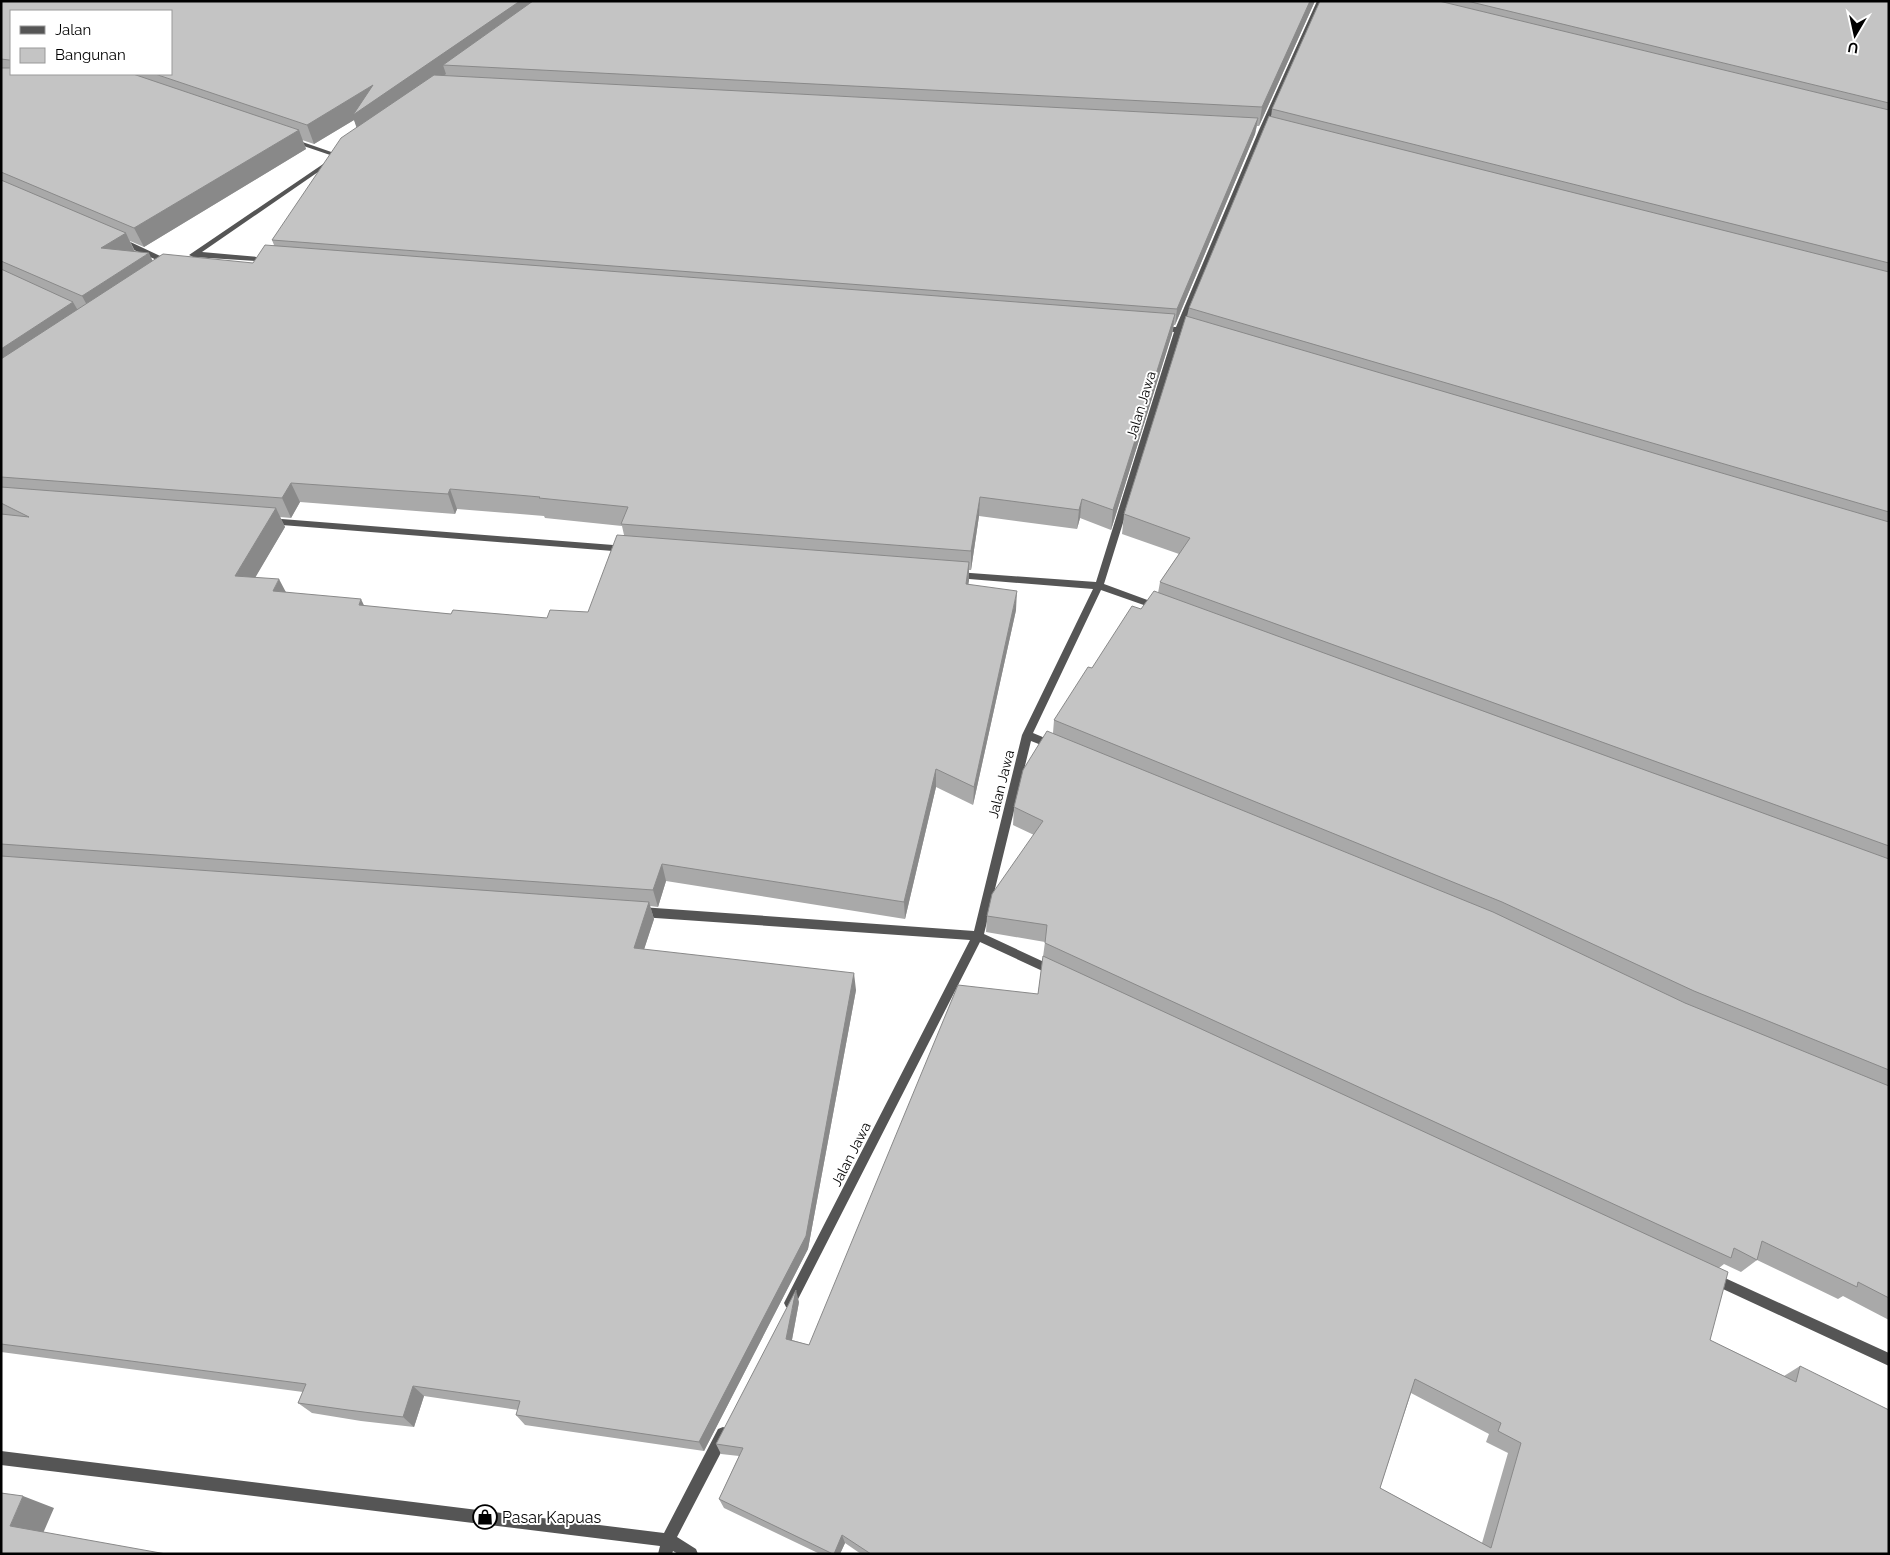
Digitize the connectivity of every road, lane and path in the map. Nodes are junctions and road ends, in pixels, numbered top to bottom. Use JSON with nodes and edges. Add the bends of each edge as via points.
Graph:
{"nodes":[{"id":1,"x":1320,"y":1,"type":"edge"},
{"id":2,"x":281,"y":136,"type":"edge"},
{"id":3,"x":345,"y":151,"type":"edge"},
{"id":4,"x":338,"y":156,"type":"junction"},
{"id":5,"x":115,"y":239,"type":"edge"},
{"id":6,"x":282,"y":261,"type":"edge"},
{"id":7,"x":169,"y":271,"type":"edge"},
{"id":8,"x":1149,"y":328,"type":"edge"},
{"id":9,"x":1179,"y":330,"type":"junction"},
{"id":10,"x":1198,"y":336,"type":"edge"},
{"id":11,"x":258,"y":520,"type":"edge"},
{"id":12,"x":634,"y":550,"type":"edge"},
{"id":13,"x":951,"y":574,"type":"edge"},
{"id":14,"x":1099,"y":586,"type":"junction"},
{"id":15,"x":1164,"y":610,"type":"edge"},
{"id":16,"x":1027,"y":735,"type":"junction"},
{"id":17,"x":1064,"y":750,"type":"edge"},
{"id":18,"x":629,"y":911,"type":"edge"},
{"id":19,"x":978,"y":936,"type":"junction"},
{"id":20,"x":1068,"y":978,"type":"edge"},
{"id":21,"x":1699,"y":1272,"type":"edge"},
{"id":22,"x":787,"y":1309,"type":"edge"},
{"id":23,"x":1889,"y":1360,"type":"edge"},
{"id":24,"x":728,"y":1425,"type":"edge"},
{"id":25,"x":1,"y":1458,"type":"edge"},
{"id":26,"x":666,"y":1547,"type":"edge"},
{"id":27,"x":692,"y":1554,"type":"edge"}],
"edges":[{"from":1,"to":9,"type":"street","name":"Jalan Jawa"},
{"from":2,"to":4,"type":"street"},
{"from":3,"to":4,"type":"street"},
{"from":4,"to":6,"type":"street","via":[[192,256]]},
{"from":5,"to":7,"type":"street","via":[[177,266]]},
{"from":8,"to":9,"type":"street"},
{"from":9,"to":10,"type":"street"},
{"from":9,"to":14,"type":"street","name":"Jalan Jawa"},
{"from":11,"to":12,"type":"street"},
{"from":13,"to":14,"type":"street"},
{"from":14,"to":15,"type":"street"},
{"from":14,"to":16,"type":"street","name":"Jalan Jawa"},
{"from":16,"to":17,"type":"street"},
{"from":16,"to":19,"type":"street","name":"Jalan Jawa"},
{"from":18,"to":19,"type":"street"},
{"from":19,"to":20,"type":"street"},
{"from":19,"to":22,"type":"street","name":"Jalan Jawa"},
{"from":21,"to":23,"type":"street"},
{"from":24,"to":26,"type":"street"},
{"from":25,"to":26,"type":"street"},
{"from":26,"to":27,"type":"street"}]}
